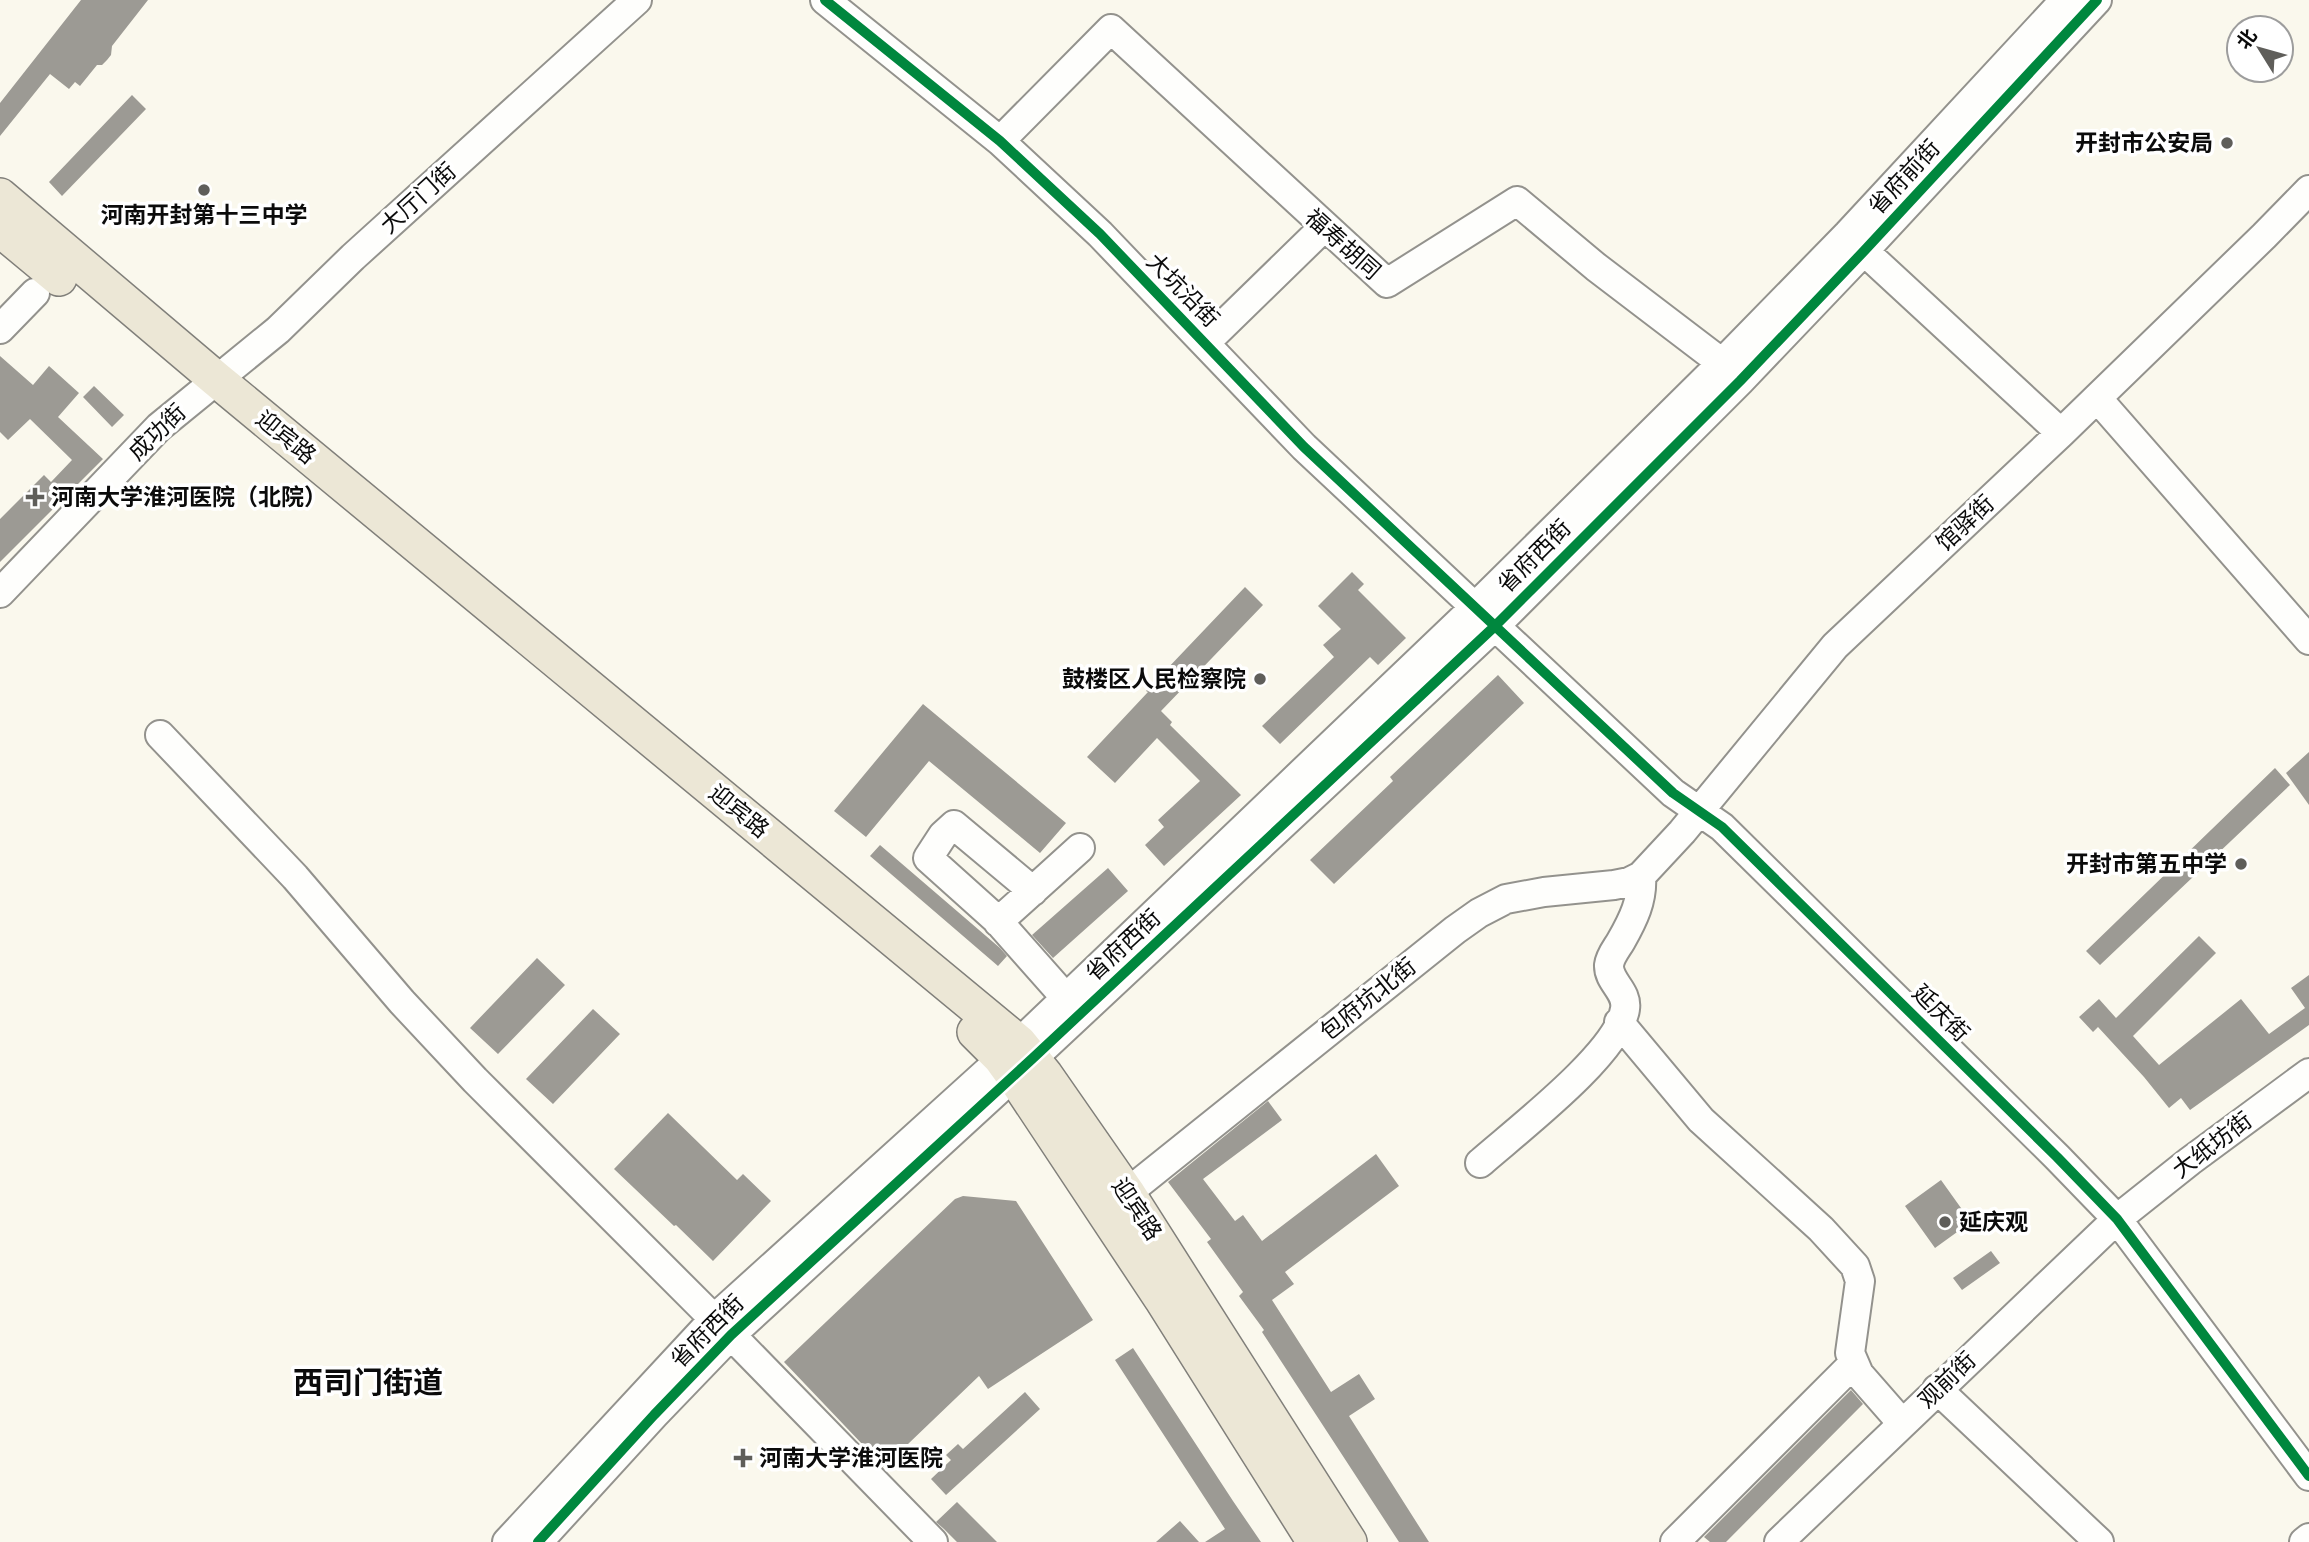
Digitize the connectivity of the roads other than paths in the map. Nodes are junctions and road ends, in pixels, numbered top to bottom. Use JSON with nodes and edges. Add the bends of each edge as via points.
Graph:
{"nodes":[{"id":1,"x":637,"y":0,"type":"edge"},
{"id":2,"x":825,"y":0,"type":"edge"},
{"id":3,"x":2064,"y":0,"type":"edge"},
{"id":4,"x":2097,"y":0,"type":"edge"},
{"id":5,"x":1000,"y":141,"type":"junction"},
{"id":6,"x":2309,"y":190,"type":"edge"},
{"id":7,"x":0,"y":196,"type":"edge"},
{"id":8,"x":1324,"y":227,"type":"junction"},
{"id":9,"x":0,"y":229,"type":"edge"},
{"id":10,"x":1864,"y":251,"type":"junction"},
{"id":11,"x":35,"y":293,"type":"dead end"},
{"id":12,"x":0,"y":329,"type":"edge"},
{"id":13,"x":1205,"y":343,"type":"junction"},
{"id":14,"x":1731,"y":372,"type":"junction"},
{"id":15,"x":207,"y":387,"type":"junction"},
{"id":16,"x":2097,"y":398,"type":"junction"},
{"id":17,"x":2060,"y":433,"type":"junction"},
{"id":18,"x":0,"y":593,"type":"edge"},
{"id":19,"x":1484,"y":617,"type":"junction"},
{"id":20,"x":2309,"y":640,"type":"edge"},
{"id":21,"x":160,"y":734,"type":"dead end"},
{"id":22,"x":1700,"y":811,"type":"junction"},
{"id":23,"x":1080,"y":848,"type":"dead end"},
{"id":24,"x":1641,"y":876,"type":"junction"},
{"id":25,"x":1032,"y":891,"type":"junction"},
{"id":26,"x":998,"y":922,"type":"junction"},
{"id":27,"x":1065,"y":997,"type":"junction"},
{"id":28,"x":1619,"y":1022,"type":"junction"},
{"id":29,"x":1017,"y":1059,"type":"junction"},
{"id":30,"x":2309,"y":1073,"type":"edge"},
{"id":31,"x":1480,"y":1163,"type":"dead end"},
{"id":32,"x":1127,"y":1192,"type":"junction"},
{"id":33,"x":2117,"y":1219,"type":"junction"},
{"id":34,"x":722,"y":1327,"type":"junction"},
{"id":35,"x":1854,"y":1363,"type":"junction"},
{"id":36,"x":1937,"y":1389,"type":"junction"},
{"id":37,"x":1901,"y":1423,"type":"junction"},
{"id":38,"x":2309,"y":1476,"type":"edge"},
{"id":39,"x":2309,"y":1538,"type":"edge"},
{"id":40,"x":1685,"y":1539,"type":"edge"},
{"id":41,"x":507,"y":1542,"type":"edge"},
{"id":42,"x":538,"y":1542,"type":"edge"},
{"id":43,"x":933,"y":1542,"type":"edge"},
{"id":44,"x":1315,"y":1542,"type":"edge"},
{"id":45,"x":1349,"y":1542,"type":"edge"},
{"id":46,"x":1779,"y":1542,"type":"edge"},
{"id":47,"x":2099,"y":1542,"type":"edge"},
{"id":48,"x":2304,"y":1542,"type":"edge"}],
"edges":[{"from":1,"to":15,"type":"street","name":"大厅门街","via":[[278,330]]},
{"from":2,"to":5,"type":"street","name":"大坑沿街"},
{"from":3,"to":14,"type":"street","name":"省府前街","via":[[1848,234]]},
{"from":4,"to":10,"type":"street","name":"省府前街"},
{"from":5,"to":8,"type":"street","name":"福寿胡同","via":[[1111,29]]},
{"from":5,"to":13,"type":"street","name":"大坑沿街","via":[[1100,234]]},
{"from":6,"to":16,"type":"street","name":"馆驿街"},
{"from":7,"to":15,"type":"main road","name":"迎宾路"},
{"from":8,"to":13,"type":"street"},
{"from":8,"to":14,"type":"street","name":"福寿胡同","via":[[1387,283],[1517,201]]},
{"from":9,"to":15,"type":"main road","name":"迎宾路"},
{"from":10,"to":14,"type":"street","name":"省府前街"},
{"from":10,"to":17,"type":"street"},
{"from":11,"to":12,"type":"street"},
{"from":13,"to":19,"type":"street","name":"大坑沿街","via":[[1304,447]]},
{"from":14,"to":19,"type":"street","name":"省府西街"},
{"from":15,"to":18,"type":"street","name":"成功街","via":[[159,427]]},
{"from":15,"to":29,"type":"main road","name":"迎宾路"},
{"from":16,"to":17,"type":"street","name":"馆驿街"},
{"from":16,"to":20,"type":"street"},
{"from":17,"to":22,"type":"street","name":"馆驿街","via":[[1835,646]]},
{"from":19,"to":22,"type":"street","name":"延庆街","via":[[1673,793]]},
{"from":19,"to":27,"type":"street","name":"省府西街"},
{"from":19,"to":29,"type":"street","name":"省府西街"},
{"from":21,"to":34,"type":"street","via":[[295,877],[475,1080]]},
{"from":22,"to":24,"type":"street","name":"馆驿街"},
{"from":22,"to":33,"type":"street","name":"延庆街","via":[[1722,827]]},
{"from":23,"to":25,"type":"street"},
{"from":24,"to":28,"type":"street","via":[[1636,913],[1609,965],[1625,997]]},
{"from":24,"to":32,"type":"street","name":"包府坑北街","via":[[1614,885],[1506,899],[1479,913]]},
{"from":25,"to":26,"type":"street"},
{"from":25,"to":26,"type":"street","via":[[954,825],[943,835],[928,858]]},
{"from":26,"to":27,"type":"street"},
{"from":27,"to":29,"type":"street","name":"省府西街"},
{"from":28,"to":31,"type":"street","via":[[1595,1062]]},
{"from":28,"to":35,"type":"street","via":[[1701,1120],[1855,1266],[1860,1281],[1850,1353]]},
{"from":29,"to":32,"type":"main road","name":"迎宾路"},
{"from":29,"to":34,"type":"street","name":"省府西街"},
{"from":29,"to":44,"type":"main road","name":"迎宾路"},
{"from":30,"to":33,"type":"street","name":"大纸坊街"},
{"from":32,"to":45,"type":"main road","name":"迎宾路"},
{"from":33,"to":36,"type":"street","name":"观前街"},
{"from":33,"to":38,"type":"street","name":"延庆街"},
{"from":34,"to":41,"type":"street","name":"省府西街"},
{"from":34,"to":42,"type":"street","name":"省府西街","via":[[654,1415]]},
{"from":34,"to":43,"type":"street"},
{"from":35,"to":37,"type":"street"},
{"from":35,"to":40,"type":"street"},
{"from":36,"to":37,"type":"street","name":"观前街"},
{"from":36,"to":47,"type":"street"},
{"from":37,"to":46,"type":"street","name":"观前街"},
{"from":39,"to":48,"type":"street"}]}
